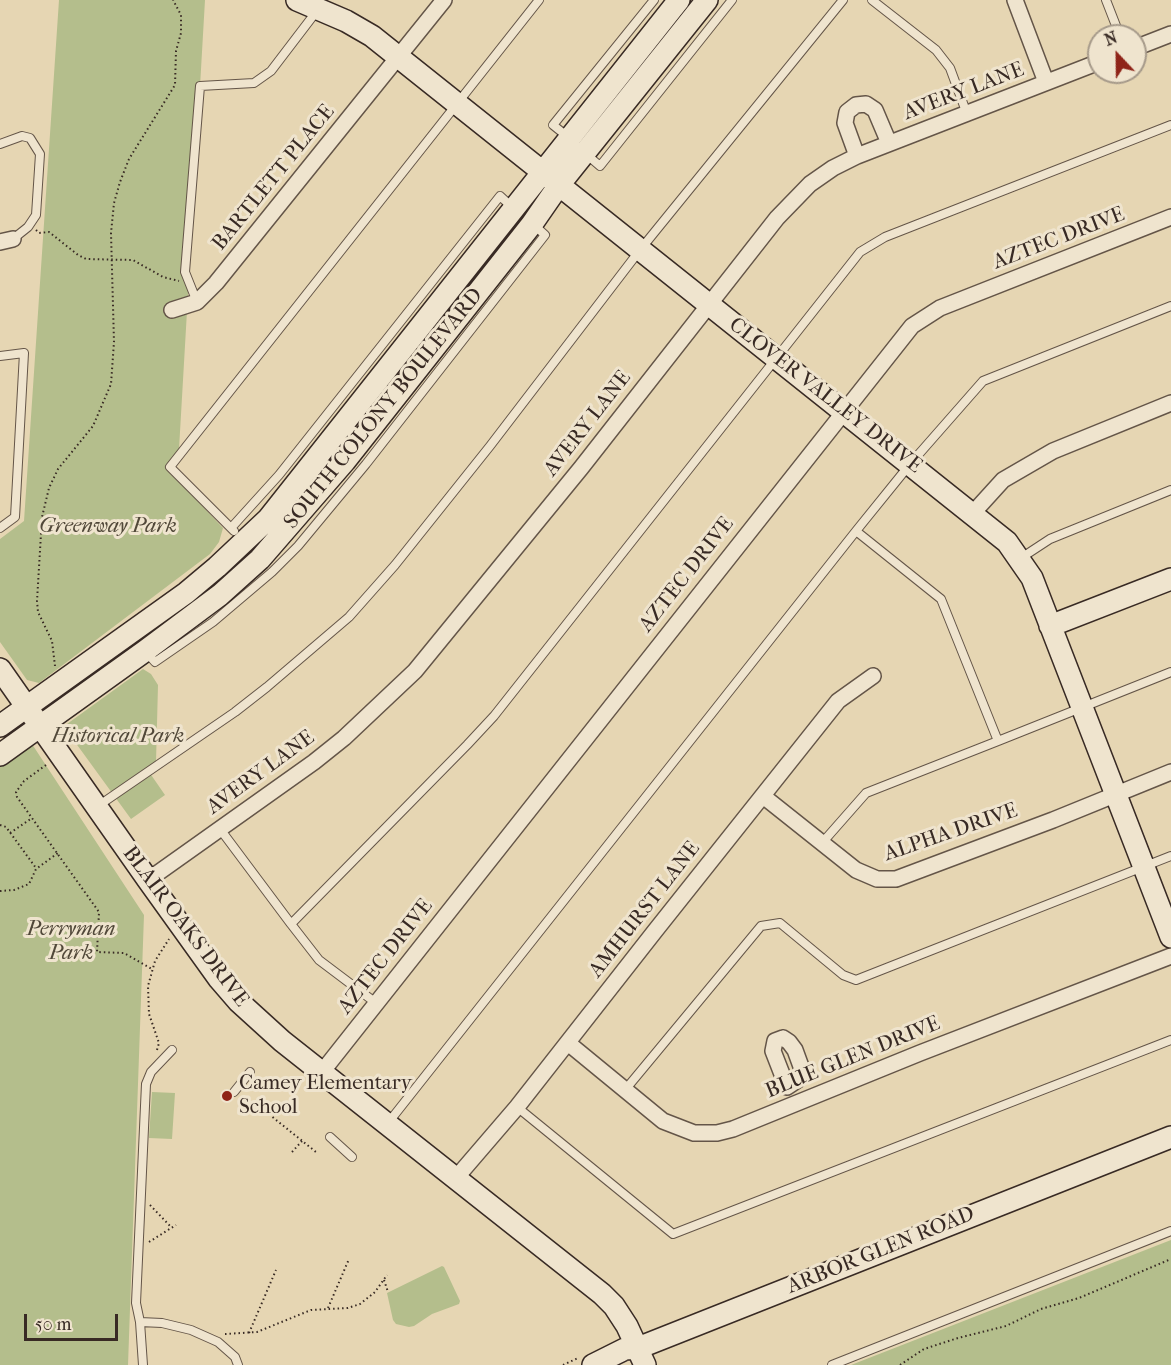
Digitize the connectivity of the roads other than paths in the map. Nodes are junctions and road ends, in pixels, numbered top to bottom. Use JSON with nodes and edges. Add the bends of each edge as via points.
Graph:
{"nodes":[{"id":1,"x":297,"y":0,"type":"edge"},
{"id":2,"x":444,"y":0,"type":"edge"},
{"id":3,"x":539,"y":0,"type":"edge"},
{"id":4,"x":654,"y":0,"type":"edge"},
{"id":5,"x":679,"y":0,"type":"edge"},
{"id":6,"x":707,"y":0,"type":"edge"},
{"id":7,"x":732,"y":0,"type":"edge"},
{"id":8,"x":843,"y":0,"type":"edge"},
{"id":9,"x":872,"y":0,"type":"edge"},
{"id":10,"x":1016,"y":0,"type":"edge"},
{"id":11,"x":1106,"y":0,"type":"edge"},
{"id":12,"x":319,"y":8,"type":"junction"},
{"id":13,"x":1115,"y":24,"type":"edge"},
{"id":14,"x":1171,"y":34,"type":"edge"},
{"id":15,"x":1147,"y":43,"type":"edge"},
{"id":16,"x":398,"y":57,"type":"junction"},
{"id":17,"x":1087,"y":67,"type":"edge"},
{"id":18,"x":1046,"y":82,"type":"junction"},
{"id":19,"x":456,"y":103,"type":"junction"},
{"id":20,"x":967,"y":114,"type":"junction"},
{"id":21,"x":1171,"y":125,"type":"edge"},
{"id":22,"x":569,"y":138,"type":"junction"},
{"id":23,"x":889,"y":143,"type":"junction"},
{"id":24,"x":0,"y":144,"type":"edge"},
{"id":25,"x":585,"y":153,"type":"junction"},
{"id":26,"x":857,"y":156,"type":"junction"},
{"id":27,"x":542,"y":171,"type":"junction"},
{"id":28,"x":559,"y":185,"type":"junction"},
{"id":29,"x":1171,"y":217,"type":"edge"},
{"id":30,"x":7,"y":241,"type":"edge"},
{"id":31,"x":640,"y":250,"type":"junction"},
{"id":32,"x":197,"y":302,"type":"junction"},
{"id":33,"x":709,"y":306,"type":"junction"},
{"id":34,"x":1171,"y":306,"type":"edge"},
{"id":35,"x":172,"y":310,"type":"dead end"},
{"id":36,"x":0,"y":356,"type":"edge"},
{"id":37,"x":775,"y":358,"type":"junction"},
{"id":38,"x":1171,"y":403,"type":"edge"},
{"id":39,"x":844,"y":411,"type":"junction"},
{"id":40,"x":911,"y":463,"type":"junction"},
{"id":41,"x":1171,"y":490,"type":"edge"},
{"id":42,"x":973,"y":513,"type":"junction"},
{"id":43,"x":0,"y":528,"type":"edge"},
{"id":44,"x":856,"y":531,"type":"junction"},
{"id":45,"x":238,"y":535,"type":"junction"},
{"id":46,"x":1020,"y":558,"type":"junction"},
{"id":47,"x":266,"y":565,"type":"junction"},
{"id":48,"x":1171,"y":579,"type":"edge"},
{"id":49,"x":1050,"y":626,"type":"junction"},
{"id":50,"x":0,"y":669,"type":"edge"},
{"id":51,"x":1171,"y":672,"type":"edge"},
{"id":52,"x":873,"y":676,"type":"dead end"},
{"id":53,"x":1082,"y":707,"type":"junction"},
{"id":54,"x":26,"y":708,"type":"junction"},
{"id":55,"x":0,"y":726,"type":"edge"},
{"id":56,"x":39,"y":727,"type":"junction"},
{"id":57,"x":998,"y":741,"type":"junction"},
{"id":58,"x":0,"y":755,"type":"edge"},
{"id":59,"x":1171,"y":772,"type":"edge"},
{"id":60,"x":1116,"y":794,"type":"junction"},
{"id":61,"x":763,"y":796,"type":"junction"},
{"id":62,"x":96,"y":807,"type":"junction"},
{"id":63,"x":220,"y":829,"type":"junction"},
{"id":64,"x":822,"y":843,"type":"junction"},
{"id":65,"x":1171,"y":856,"type":"edge"},
{"id":66,"x":1144,"y":867,"type":"junction"},
{"id":67,"x":148,"y":880,"type":"junction"},
{"id":68,"x":291,"y":924,"type":"junction"},
{"id":69,"x":1171,"y":937,"type":"edge"},
{"id":70,"x":1171,"y":956,"type":"edge"},
{"id":71,"x":376,"y":1003,"type":"junction"},
{"id":72,"x":1171,"y":1040,"type":"edge"},
{"id":73,"x":568,"y":1043,"type":"junction"},
{"id":74,"x":172,"y":1050,"type":"dead end"},
{"id":75,"x":250,"y":1072,"type":"dead end"},
{"id":76,"x":322,"y":1072,"type":"junction"},
{"id":77,"x":787,"y":1087,"type":"dead end"},
{"id":78,"x":625,"y":1090,"type":"junction"},
{"id":79,"x":234,"y":1092,"type":"dead end"},
{"id":80,"x":794,"y":1104,"type":"junction"},
{"id":81,"x":517,"y":1107,"type":"junction"},
{"id":82,"x":387,"y":1124,"type":"junction"},
{"id":83,"x":330,"y":1137,"type":"dead end"},
{"id":84,"x":1171,"y":1137,"type":"edge"},
{"id":85,"x":352,"y":1157,"type":"dead end"},
{"id":86,"x":456,"y":1178,"type":"junction"},
{"id":87,"x":1171,"y":1231,"type":"edge"},
{"id":88,"x":140,"y":1322,"type":"junction"},
{"id":89,"x":641,"y":1356,"type":"edge"},
{"id":90,"x":143,"y":1365,"type":"edge"},
{"id":91,"x":238,"y":1365,"type":"edge"},
{"id":92,"x":592,"y":1365,"type":"edge"},
{"id":93,"x":832,"y":1365,"type":"edge"}],
"edges":[{"from":1,"to":12,"type":"street","name":"CLOVER VALLEY DRIVE"},
{"from":2,"to":16,"type":"street","name":"BARTLETT PLACE"},
{"from":3,"to":19,"type":"lane"},
{"from":4,"to":22,"type":"lane","via":[[553,125]]},
{"from":5,"to":22,"type":"street","name":"SOUTH COLONY BOULEVARD"},
{"from":6,"to":25,"type":"street","name":"SOUTH COLONY BOULEVARD"},
{"from":7,"to":25,"type":"lane","via":[[600,166]]},
{"from":8,"to":31,"type":"lane"},
{"from":9,"to":20,"type":"lane","via":[[936,50],[950,69]]},
{"from":10,"to":18,"type":"street"},
{"from":11,"to":13,"type":"lane"},
{"from":12,"to":16,"type":"street","name":"CLOVER VALLEY DRIVE","via":[[372,36]]},
{"from":12,"to":32,"type":"lane","via":[[271,71],[254,83],[200,86],[185,272]]},
{"from":14,"to":15,"type":"street"},
{"from":16,"to":19,"type":"street","name":"CLOVER VALLEY DRIVE"},
{"from":16,"to":32,"type":"street","name":"BARTLETT PLACE"},
{"from":17,"to":18,"type":"street","name":"AVERY LANE"},
{"from":18,"to":20,"type":"street","name":"AVERY LANE"},
{"from":19,"to":27,"type":"street","name":"CLOVER VALLEY DRIVE"},
{"from":19,"to":45,"type":"lane","via":[[170,467]]},
{"from":20,"to":23,"type":"street","name":"AVERY LANE"},
{"from":21,"to":37,"type":"lane","via":[[873,244],[860,252]]},
{"from":22,"to":27,"type":"street","name":"SOUTH COLONY BOULEVARD"},
{"from":23,"to":26,"type":"street","name":"AVERY LANE"},
{"from":23,"to":26,"type":"street","via":[[875,110],[867,104],[856,105],[847,112],[845,123]]},
{"from":24,"to":30,"type":"lane","via":[[22,136],[30,138],[40,154],[36,215]]},
{"from":25,"to":28,"type":"street","name":"SOUTH COLONY BOULEVARD"},
{"from":26,"to":33,"type":"street","name":"AVERY LANE","via":[[833,168],[792,201]]},
{"from":27,"to":28,"type":"street","name":"CLOVER VALLEY DRIVE"},
{"from":27,"to":45,"type":"street","name":"SOUTH COLONY BOULEVARD","via":[[268,519]]},
{"from":28,"to":31,"type":"street","name":"CLOVER VALLEY DRIVE"},
{"from":28,"to":47,"type":"street","name":"SOUTH COLONY BOULEVARD"},
{"from":29,"to":39,"type":"street","name":"AZTEC DRIVE","via":[[957,300],[923,318],[898,342]]},
{"from":31,"to":33,"type":"street","name":"CLOVER VALLEY DRIVE"},
{"from":31,"to":62,"type":"lane","via":[[490,446],[349,617],[243,706]]},
{"from":32,"to":35,"type":"street","name":"BARTLETT PLACE"},
{"from":33,"to":37,"type":"street","name":"CLOVER VALLEY DRIVE"},
{"from":33,"to":63,"type":"street","name":"AVERY LANE","via":[[415,671],[344,738]]},
{"from":34,"to":40,"type":"lane","via":[[983,381]]},
{"from":36,"to":43,"type":"lane","via":[[24,353],[15,517]]},
{"from":37,"to":39,"type":"street","name":"CLOVER VALLEY DRIVE"},
{"from":37,"to":68,"type":"lane","via":[[494,716]]},
{"from":38,"to":42,"type":"street","via":[[1053,451],[1004,480]]},
{"from":39,"to":40,"type":"street","name":"CLOVER VALLEY DRIVE"},
{"from":39,"to":71,"type":"street","name":"AZTEC DRIVE"},
{"from":40,"to":42,"type":"street","name":"CLOVER VALLEY DRIVE"},
{"from":40,"to":44,"type":"lane"},
{"from":41,"to":46,"type":"lane","via":[[1050,539]]},
{"from":42,"to":46,"type":"street","name":"CLOVER VALLEY DRIVE","via":[[1008,542]]},
{"from":44,"to":57,"type":"lane","via":[[941,599]]},
{"from":44,"to":82,"type":"lane"},
{"from":45,"to":47,"type":"lane"},
{"from":45,"to":54,"type":"street","name":"SOUTH COLONY BOULEVARD","via":[[186,593]]},
{"from":46,"to":49,"type":"street","name":"CLOVER VALLEY DRIVE"},
{"from":47,"to":56,"type":"street","name":"SOUTH COLONY BOULEVARD"},
{"from":48,"to":49,"type":"street"},
{"from":49,"to":53,"type":"street","name":"CLOVER VALLEY DRIVE"},
{"from":50,"to":54,"type":"street","name":"BLAIR OAKS DRIVE"},
{"from":51,"to":53,"type":"lane"},
{"from":52,"to":61,"type":"street","name":"AMHURST LANE","via":[[838,702]]},
{"from":53,"to":57,"type":"lane"},
{"from":53,"to":60,"type":"street","name":"CLOVER VALLEY DRIVE"},
{"from":54,"to":55,"type":"street","name":"SOUTH COLONY BOULEVARD"},
{"from":54,"to":56,"type":"street","name":"BLAIR OAKS DRIVE"},
{"from":56,"to":58,"type":"street","name":"SOUTH COLONY BOULEVARD"},
{"from":56,"to":62,"type":"street","name":"BLAIR OAKS DRIVE"},
{"from":57,"to":64,"type":"lane","via":[[866,793]]},
{"from":59,"to":60,"type":"street","name":"ALPHA DRIVE"},
{"from":60,"to":64,"type":"street","name":"ALPHA DRIVE","via":[[896,879],[866,875]]},
{"from":60,"to":66,"type":"street","name":"CLOVER VALLEY DRIVE"},
{"from":61,"to":64,"type":"street","name":"ALPHA DRIVE"},
{"from":61,"to":73,"type":"street","name":"AMHURST LANE"},
{"from":62,"to":67,"type":"street","name":"BLAIR OAKS DRIVE"},
{"from":63,"to":67,"type":"street","name":"AVERY LANE"},
{"from":63,"to":68,"type":"lane"},
{"from":65,"to":66,"type":"lane"},
{"from":66,"to":69,"type":"street","name":"CLOVER VALLEY DRIVE"},
{"from":66,"to":78,"type":"lane","via":[[856,980],[843,975],[780,923],[761,926]]},
{"from":67,"to":76,"type":"street","name":"BLAIR OAKS DRIVE","via":[[238,1001]]},
{"from":68,"to":71,"type":"lane","via":[[319,960]]},
{"from":70,"to":80,"type":"street","name":"BLUE GLEN DRIVE"},
{"from":71,"to":76,"type":"street","name":"AZTEC DRIVE"},
{"from":72,"to":81,"type":"lane","via":[[673,1234]]},
{"from":73,"to":78,"type":"street","name":"BLUE GLEN DRIVE"},
{"from":73,"to":81,"type":"street","name":"AMHURST LANE"},
{"from":74,"to":88,"type":"lane","via":[[151,1072],[146,1084],[136,1303]]},
{"from":75,"to":79,"type":"lane"},
{"from":76,"to":82,"type":"street","name":"BLAIR OAKS DRIVE"},
{"from":77,"to":80,"type":"street"},
{"from":78,"to":80,"type":"street","name":"BLUE GLEN DRIVE","via":[[663,1121],[694,1133],[733,1129]]},
{"from":81,"to":86,"type":"street","name":"AMHURST LANE"},
{"from":82,"to":86,"type":"street","name":"BLAIR OAKS DRIVE"},
{"from":83,"to":85,"type":"lane"},
{"from":84,"to":89,"type":"street","name":"ARBOR GLEN ROAD"},
{"from":86,"to":89,"type":"street","name":"BLAIR OAKS DRIVE","via":[[602,1294],[621,1317]]},
{"from":87,"to":93,"type":"lane"},
{"from":88,"to":90,"type":"lane"},
{"from":88,"to":91,"type":"lane","via":[[191,1330],[218,1342]]},
{"from":89,"to":92,"type":"street","name":"ARBOR GLEN ROAD","via":[[625,1349]]}]}
